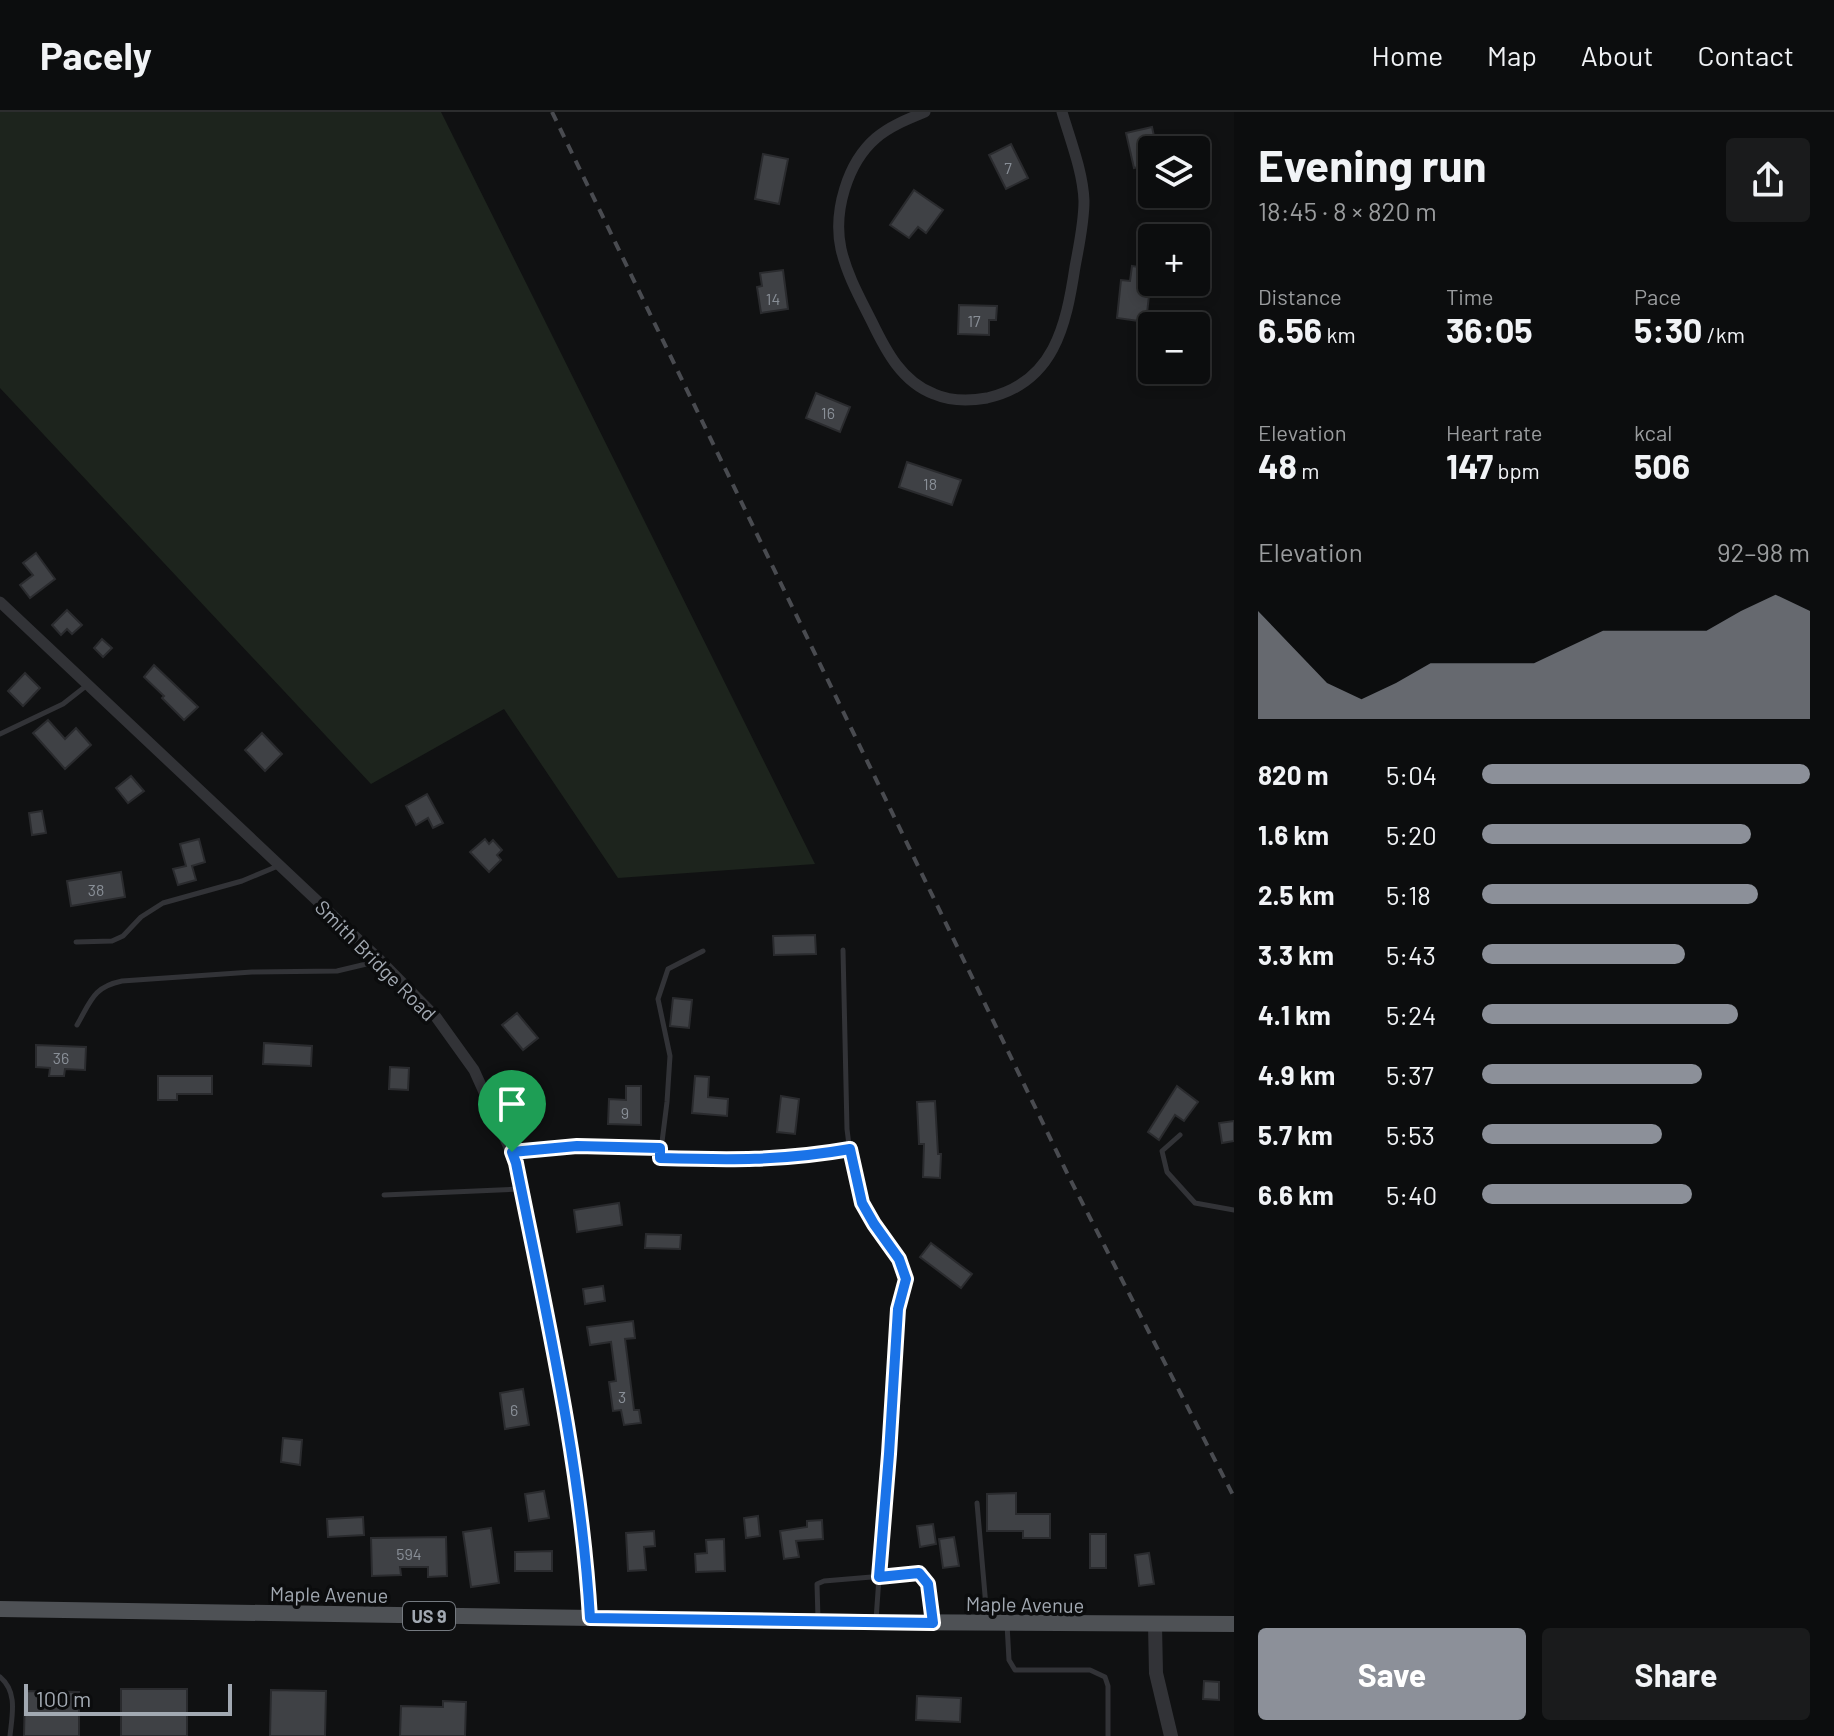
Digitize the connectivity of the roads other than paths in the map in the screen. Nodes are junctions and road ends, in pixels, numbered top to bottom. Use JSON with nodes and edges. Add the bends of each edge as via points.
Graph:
{"nodes":[{"id":1,"x":925,"y":112,"type":"edge"},
{"id":2,"x":1062,"y":112,"type":"edge"},
{"id":3,"x":0,"y":602,"type":"edge"},
{"id":4,"x":87,"y":685,"type":"junction"},
{"id":5,"x":0,"y":734,"type":"edge"},
{"id":6,"x":279,"y":866,"type":"junction"},
{"id":7,"x":76,"y":942,"type":"dead end"},
{"id":8,"x":843,"y":950,"type":"dead end"},
{"id":9,"x":703,"y":951,"type":"dead end"},
{"id":10,"x":380,"y":960,"type":"junction"},
{"id":11,"x":77,"y":1025,"type":"dead end"},
{"id":12,"x":1180,"y":1135,"type":"dead end"},
{"id":13,"x":660,"y":1148,"type":"junction"},
{"id":14,"x":850,"y":1149,"type":"junction"},
{"id":15,"x":512,"y":1152,"type":"junction"},
{"id":16,"x":521,"y":1189,"type":"junction"},
{"id":17,"x":384,"y":1195,"type":"dead end"},
{"id":18,"x":1234,"y":1210,"type":"edge"},
{"id":19,"x":977,"y":1503,"type":"dead end"},
{"id":20,"x":879,"y":1577,"type":"junction"},
{"id":21,"x":0,"y":1609,"type":"edge"},
{"id":22,"x":590,"y":1618,"type":"junction"},
{"id":23,"x":818,"y":1622,"type":"junction"},
{"id":24,"x":876,"y":1622,"type":"junction"},
{"id":25,"x":933,"y":1623,"type":"junction"},
{"id":26,"x":988,"y":1623,"type":"junction"},
{"id":27,"x":1007,"y":1623,"type":"junction"},
{"id":28,"x":1234,"y":1624,"type":"edge"},
{"id":29,"x":1155,"y":1625,"type":"junction"},
{"id":30,"x":0,"y":1677,"type":"edge"},
{"id":31,"x":10,"y":1736,"type":"edge"},
{"id":32,"x":1108,"y":1736,"type":"edge"},
{"id":33,"x":1171,"y":1736,"type":"edge"}],
"edges":[{"from":1,"to":2,"type":"street","via":[[875,139],[850,173],[842,199],[840,247],[898,368],[932,394],[977,400],[1032,378],[1056,346],[1064,323],[1084,198]]},
{"from":3,"to":4,"type":"street","name":"Smith Bridge Road"},
{"from":4,"to":5,"type":"lane","via":[[63,704]]},
{"from":4,"to":6,"type":"street","name":"Smith Bridge Road"},
{"from":6,"to":7,"type":"lane","via":[[163,903],[112,941]]},
{"from":6,"to":10,"type":"street","name":"Smith Bridge Road"},
{"from":8,"to":14,"type":"lane"},
{"from":9,"to":13,"type":"lane","via":[[668,969],[658,999],[670,1056]]},
{"from":10,"to":11,"type":"lane","via":[[337,971],[122,981],[96,992]]},
{"from":10,"to":15,"type":"street","name":"Smith Bridge Road","via":[[436,1017],[474,1070]]},
{"from":12,"to":18,"type":"lane","via":[[1162,1151],[1167,1172],[1195,1203]]},
{"from":13,"to":14,"type":"lane","via":[[660,1158],[739,1161]]},
{"from":13,"to":15,"type":"lane","via":[[577,1146]]},
{"from":14,"to":20,"type":"lane","via":[[862,1203],[906,1279],[898,1309]]},
{"from":15,"to":16,"type":"street","name":"Smith Bridge Road"},
{"from":16,"to":17,"type":"lane"},
{"from":16,"to":22,"type":"street","name":"Smith Bridge Road","via":[[564,1412]]},
{"from":19,"to":26,"type":"lane"},
{"from":20,"to":23,"type":"lane","via":[[817,1584]]},
{"from":20,"to":24,"type":"lane"},
{"from":20,"to":25,"type":"lane","via":[[919,1573],[928,1584]]},
{"from":21,"to":22,"type":"main road","name":"Maple Avenue","number":"US 9"},
{"from":22,"to":23,"type":"main road","name":"Maple Avenue","number":"US 9"},
{"from":23,"to":24,"type":"main road","name":"Maple Avenue","number":"US 9"},
{"from":24,"to":25,"type":"main road","name":"Maple Avenue","number":"US 9"},
{"from":25,"to":26,"type":"main road","name":"Maple Avenue","number":"US 9"},
{"from":26,"to":27,"type":"main road","name":"Maple Avenue","number":"US 9"},
{"from":27,"to":29,"type":"main road","name":"Maple Avenue","number":"US 9"},
{"from":27,"to":32,"type":"lane","via":[[1009,1660],[1015,1670],[1090,1670],[1105,1677]]},
{"from":28,"to":29,"type":"main road","name":"Maple Avenue","number":"US 9"},
{"from":29,"to":33,"type":"street","via":[[1156,1673]]},
{"from":30,"to":31,"type":"lane","via":[[12,1695]]}]}
